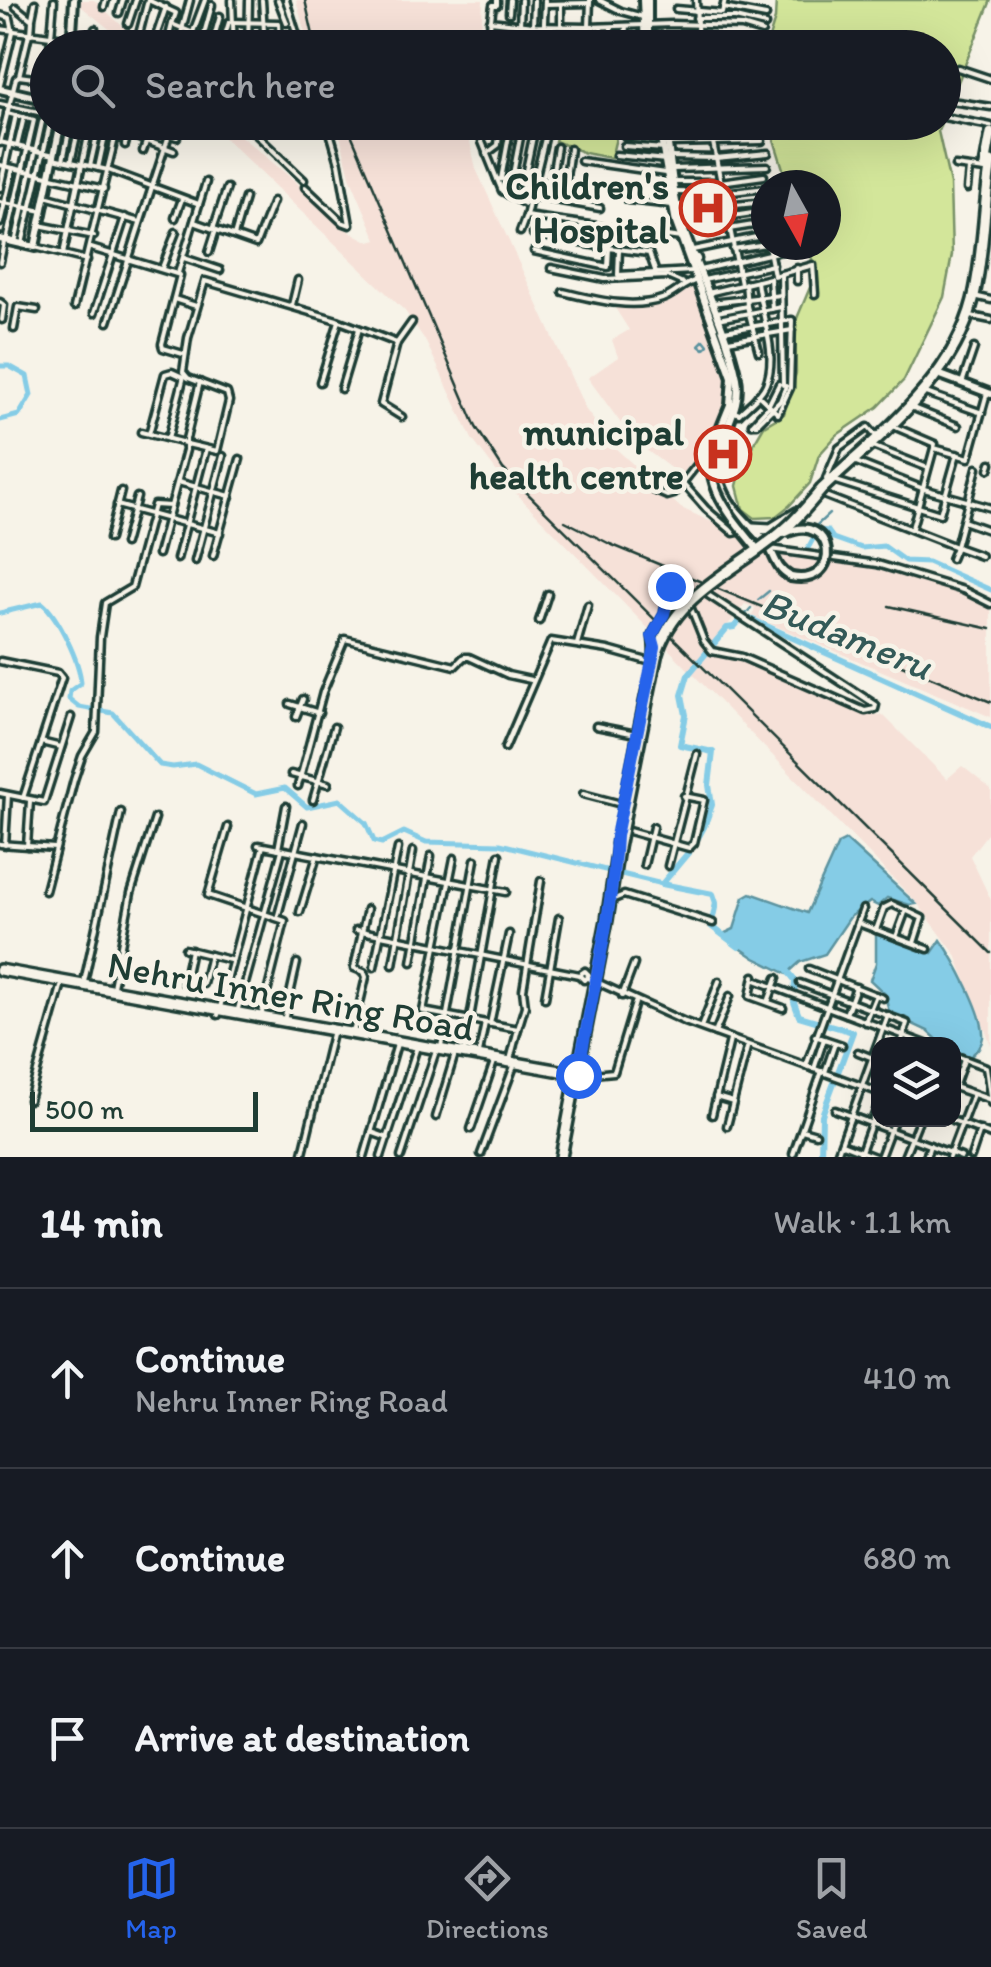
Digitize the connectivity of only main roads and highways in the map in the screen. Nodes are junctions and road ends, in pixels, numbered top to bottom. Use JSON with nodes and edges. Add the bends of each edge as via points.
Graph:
{"nodes":[{"id":1,"x":991,"y":130,"type":"edge"},
{"id":2,"x":989,"y":166,"type":"edge"},
{"id":3,"x":989,"y":191,"type":"edge"},
{"id":4,"x":987,"y":222,"type":"edge"},
{"id":5,"x":938,"y":372,"type":"junction"},
{"id":6,"x":893,"y":423,"type":"junction"},
{"id":7,"x":831,"y":480,"type":"junction"},
{"id":8,"x":788,"y":520,"type":"junction"},
{"id":9,"x":752,"y":528,"type":"road end"},
{"id":10,"x":0,"y":972,"type":"edge"},
{"id":11,"x":218,"y":1012,"type":"junction"},
{"id":12,"x":438,"y":1049,"type":"junction"},
{"id":13,"x":460,"y":1053,"type":"junction"},
{"id":14,"x":512,"y":1063,"type":"junction"},
{"id":15,"x":572,"y":1075,"type":"junction"},
{"id":16,"x":561,"y":1157,"type":"edge"}],
"edges":[{"from":1,"to":2,"type":"main road"},
{"from":2,"to":3,"type":"main road"},
{"from":2,"to":5,"type":"main road","via":[[969,295]]},
{"from":3,"to":4,"type":"main road"},
{"from":4,"to":5,"type":"main road","via":[[968,316]]},
{"from":5,"to":6,"type":"main road"},
{"from":6,"to":7,"type":"main road"},
{"from":6,"to":7,"type":"main road"},
{"from":6,"to":15,"type":"main road","bridge":true,"via":[[763,549],[677,613],[659,646]]},
{"from":7,"to":8,"type":"main road"},
{"from":7,"to":8,"type":"main road","via":[[801,518]]},
{"from":8,"to":9,"type":"main road"},
{"from":10,"to":11,"type":"main road"},
{"from":10,"to":11,"type":"main road","name":"Nehru Inner Ring Road"},
{"from":11,"to":12,"type":"main road","name":"Nehru Inner Ring Road"},
{"from":11,"to":12,"type":"main road"},
{"from":12,"to":13,"type":"main road"},
{"from":13,"to":14,"type":"main road","name":"Nehru Inner Ring Road"},
{"from":13,"to":14,"type":"main road"},
{"from":14,"to":15,"type":"main road"},
{"from":15,"to":16,"type":"main road"}]}
